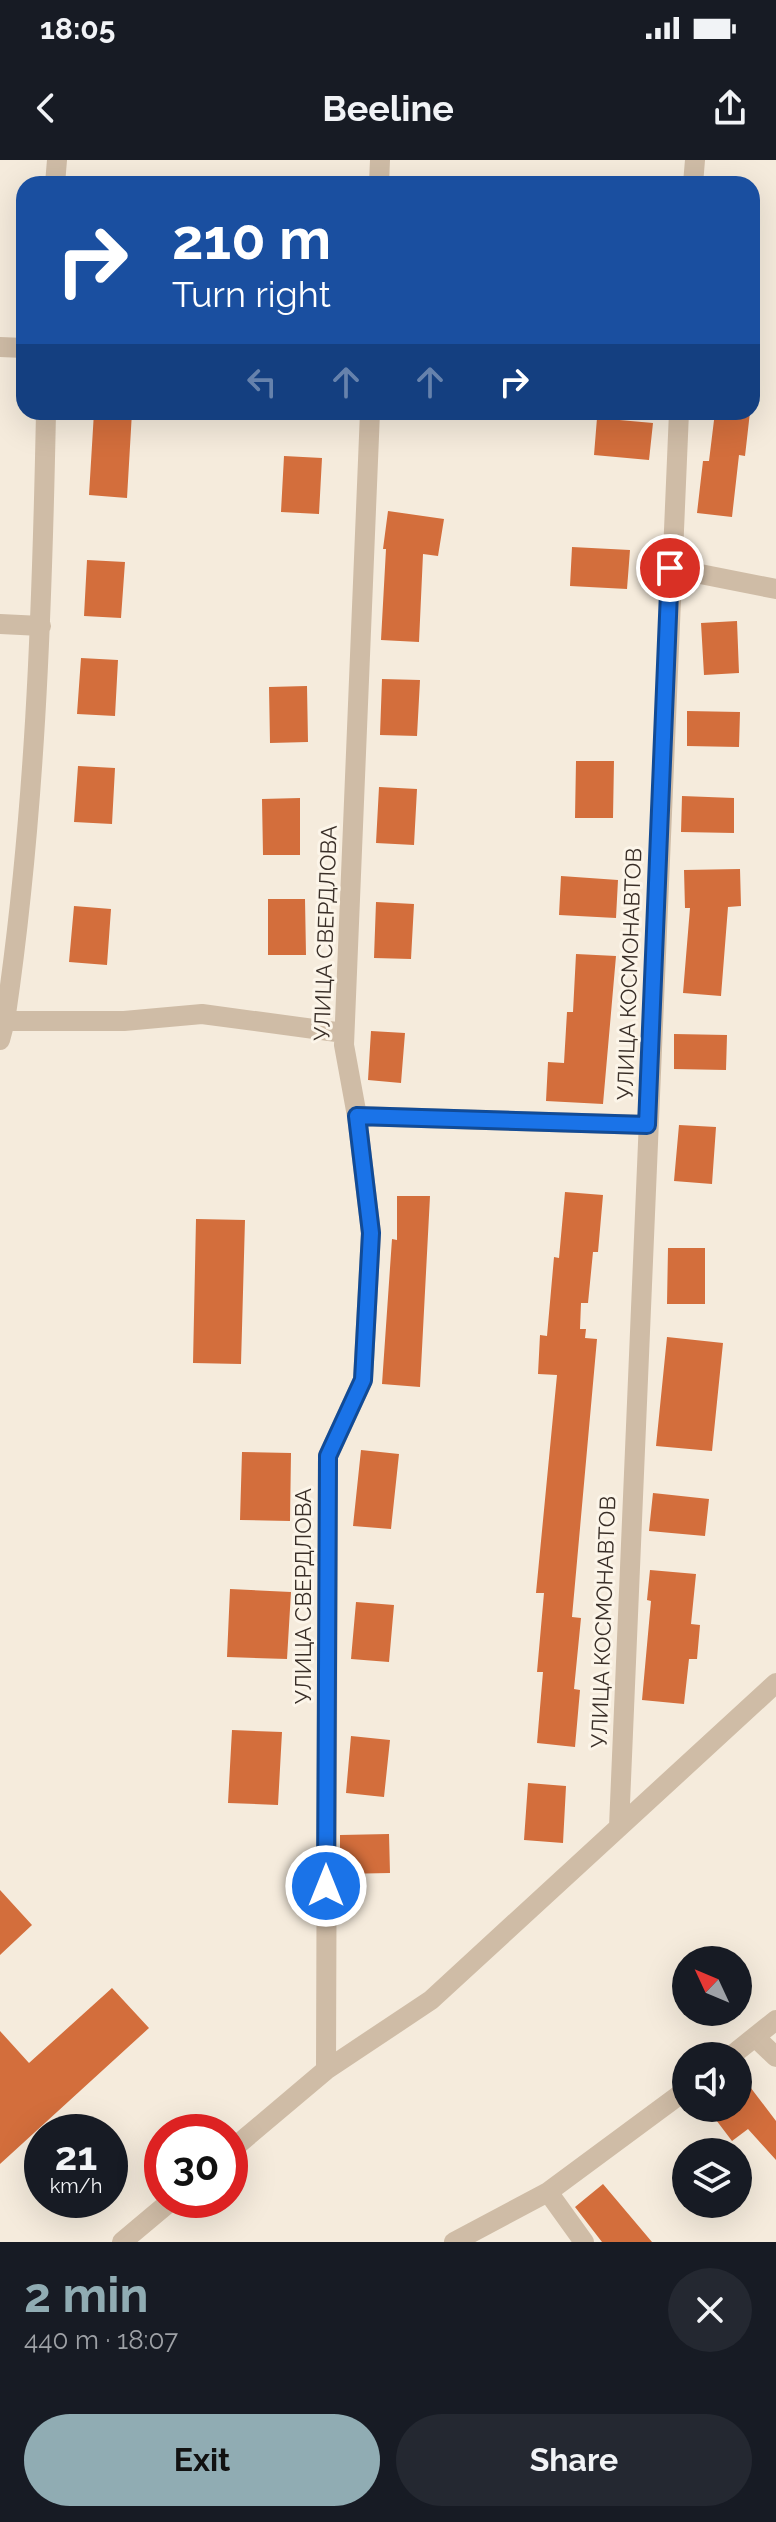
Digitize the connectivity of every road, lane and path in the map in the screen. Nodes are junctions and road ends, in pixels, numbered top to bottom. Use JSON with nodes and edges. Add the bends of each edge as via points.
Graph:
{"nodes":[{"id":1,"x":46,"y":420,"type":"edge"},
{"id":2,"x":370,"y":420,"type":"edge"},
{"id":3,"x":679,"y":420,"type":"edge"},
{"id":4,"x":670,"y":568,"type":"junction"},
{"id":5,"x":776,"y":589,"type":"edge"},
{"id":6,"x":0,"y":624,"type":"edge"},
{"id":7,"x":41,"y":626,"type":"junction"},
{"id":8,"x":0,"y":908,"type":"edge"},
{"id":9,"x":22,"y":909,"type":"junction"},
{"id":10,"x":3,"y":1031,"type":"edge"},
{"id":11,"x":344,"y":1033,"type":"junction"},
{"id":12,"x":357,"y":1116,"type":"junction"},
{"id":13,"x":647,"y":1125,"type":"junction"},
{"id":14,"x":776,"y":1683,"type":"edge"},
{"id":15,"x":619,"y":1827,"type":"junction"},
{"id":16,"x":776,"y":2020,"type":"edge"},
{"id":17,"x":755,"y":2037,"type":"junction"},
{"id":18,"x":749,"y":2042,"type":"edge"},
{"id":19,"x":776,"y":2057,"type":"edge"},
{"id":20,"x":326,"y":2070,"type":"junction"},
{"id":21,"x":672,"y":2100,"type":"edge"},
{"id":22,"x":248,"y":2136,"type":"edge"},
{"id":23,"x":548,"y":2192,"type":"junction"},
{"id":24,"x":151,"y":2218,"type":"edge"},
{"id":25,"x":122,"y":2242,"type":"edge"},
{"id":26,"x":454,"y":2242,"type":"edge"},
{"id":27,"x":584,"y":2242,"type":"edge"}],
"edges":[{"from":1,"to":7,"type":"street"},
{"from":2,"to":11,"type":"street","name":"УЛИЦА СВЕРДЛОВА"},
{"from":3,"to":4,"type":"street","name":"УЛИЦА КОСМОНАВТОВ"},
{"from":4,"to":5,"type":"street"},
{"from":4,"to":13,"type":"street","name":"УЛИЦА КОСМОНАВТОВ"},
{"from":6,"to":7,"type":"street"},
{"from":7,"to":9,"type":"street"},
{"from":8,"to":9,"type":"street"},
{"from":9,"to":10,"type":"street"},
{"from":10,"to":11,"type":"street","via":[[202,1014]]},
{"from":11,"to":12,"type":"street","name":"УЛИЦА СВЕРДЛОВА"},
{"from":12,"to":13,"type":"street"},
{"from":12,"to":20,"type":"street","name":"УЛИЦА СВЕРДЛОВА","via":[[371,1233],[363,1380],[328,1456]]},
{"from":13,"to":15,"type":"street","name":"УЛИЦА КОСМОНАВТОВ"},
{"from":14,"to":15,"type":"street"},
{"from":15,"to":20,"type":"street","via":[[431,2000]]},
{"from":16,"to":17,"type":"street"},
{"from":17,"to":18,"type":"street"},
{"from":17,"to":19,"type":"street"},
{"from":20,"to":22,"type":"street"},
{"from":21,"to":23,"type":"street"},
{"from":23,"to":26,"type":"street"},
{"from":23,"to":27,"type":"street"},
{"from":24,"to":25,"type":"street"}]}
